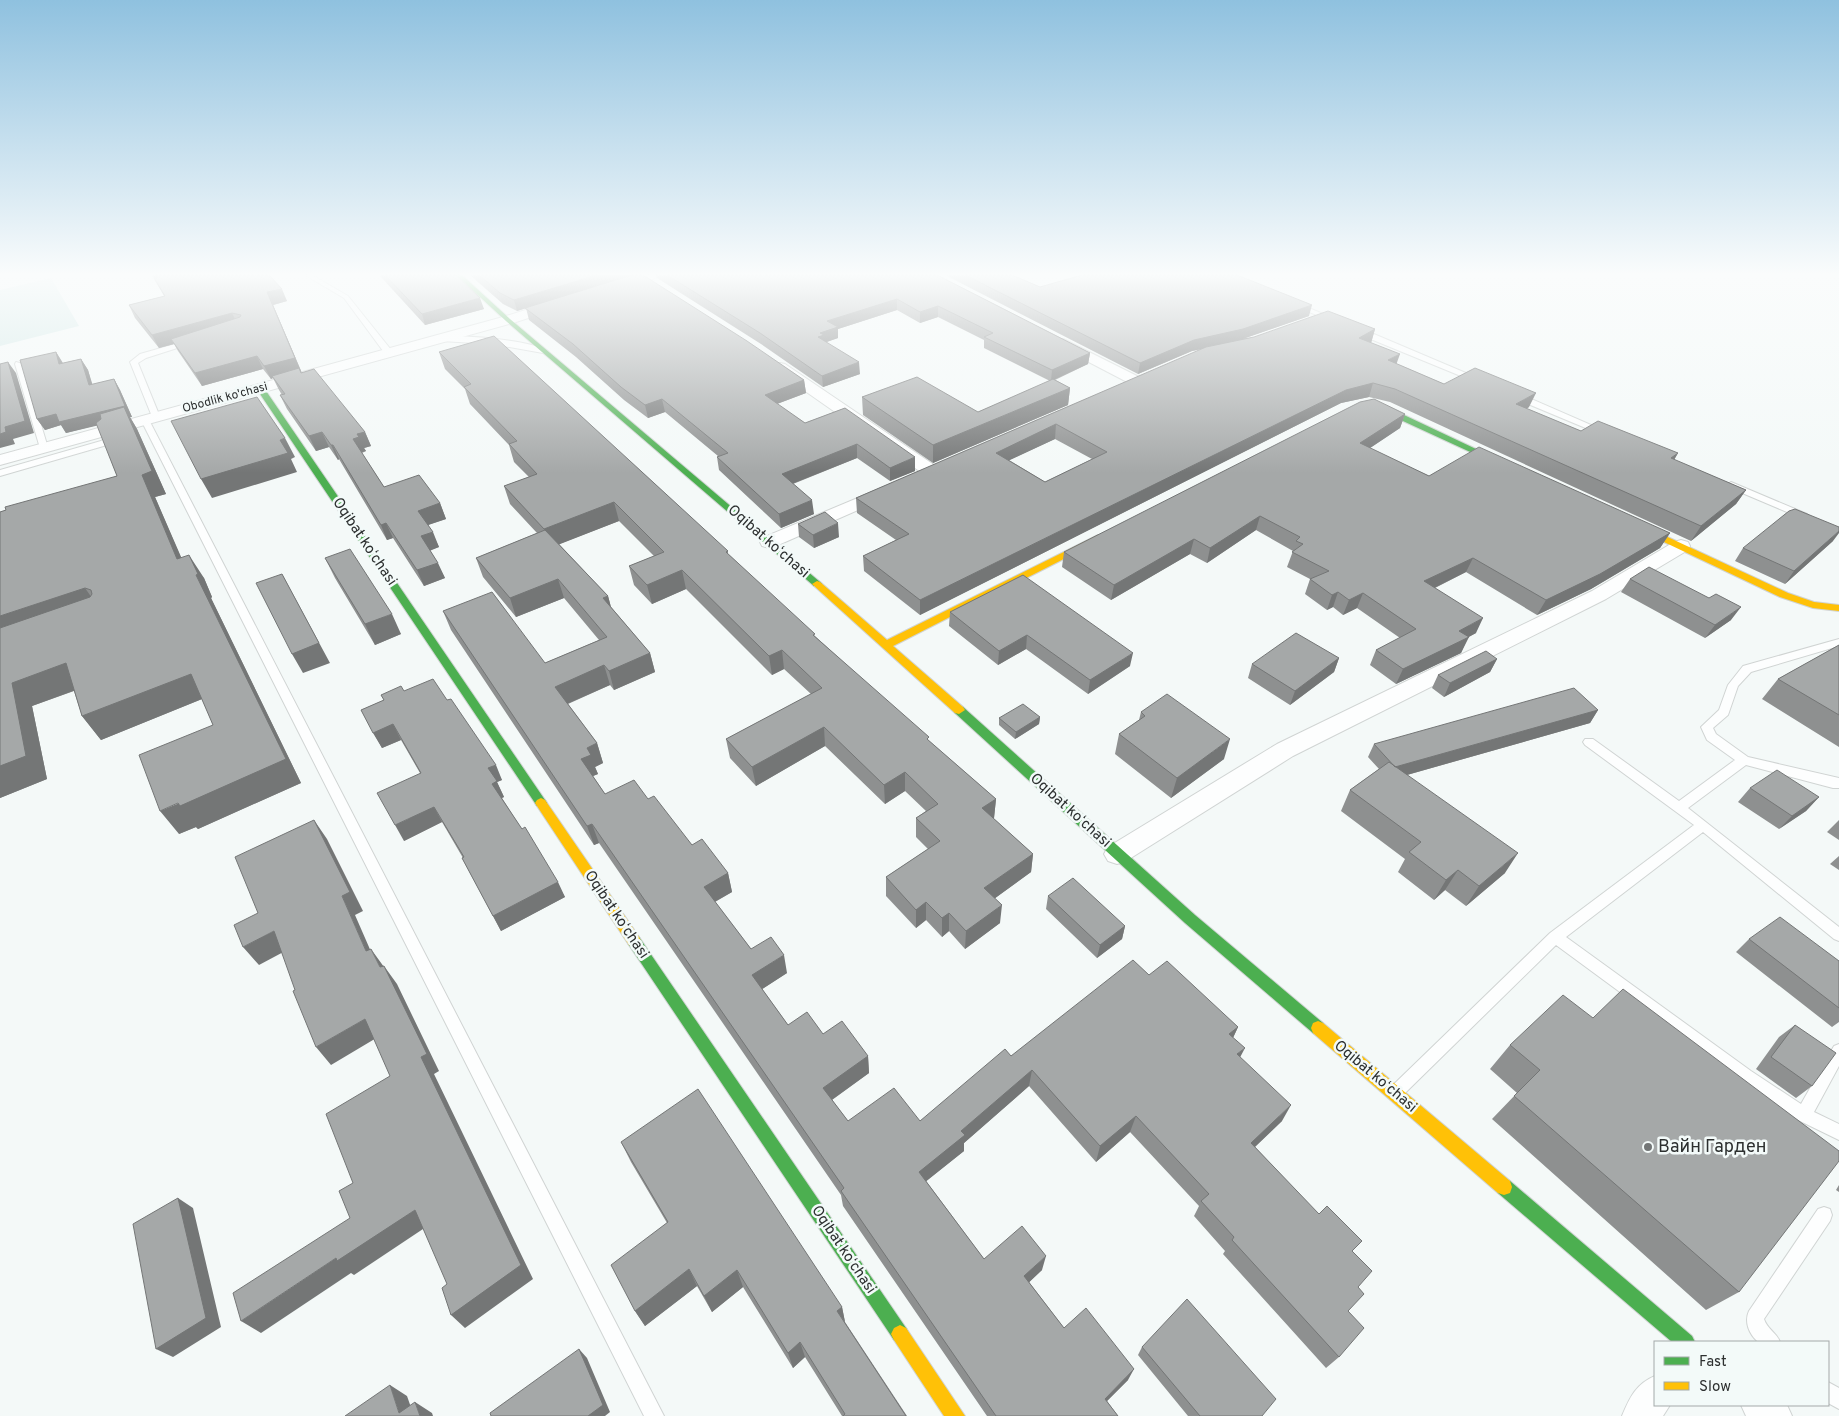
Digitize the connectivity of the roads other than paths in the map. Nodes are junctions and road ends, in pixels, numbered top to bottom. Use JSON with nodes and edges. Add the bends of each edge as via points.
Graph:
{"nodes":[{"id":1,"x":196,"y":341,"type":"edge"},
{"id":2,"x":380,"y":341,"type":"edge"},
{"id":3,"x":432,"y":341,"type":"edge"},
{"id":4,"x":492,"y":341,"type":"edge"},
{"id":5,"x":533,"y":341,"type":"edge"},
{"id":6,"x":1059,"y":341,"type":"edge"},
{"id":7,"x":1385,"y":341,"type":"edge"},
{"id":8,"x":545,"y":351,"type":"junction"},
{"id":9,"x":389,"y":353,"type":"junction"},
{"id":10,"x":771,"y":360,"type":"edge"},
{"id":11,"x":19,"y":364,"type":"edge"},
{"id":12,"x":1154,"y":374,"type":"edge"},
{"id":13,"x":1136,"y":381,"type":"junction"},
{"id":14,"x":1481,"y":381,"type":"edge"},
{"id":15,"x":260,"y":388,"type":"junction"},
{"id":16,"x":1118,"y":389,"type":"edge"},
{"id":17,"x":1509,"y":393,"type":"edge"},
{"id":18,"x":1355,"y":408,"type":"edge"},
{"id":19,"x":150,"y":419,"type":"junction"},
{"id":20,"x":106,"y":431,"type":"junction"},
{"id":21,"x":1610,"y":434,"type":"edge"},
{"id":22,"x":44,"y":448,"type":"junction"},
{"id":23,"x":0,"y":460,"type":"edge"},
{"id":24,"x":19,"y":461,"type":"junction"},
{"id":25,"x":949,"y":464,"type":"edge"},
{"id":26,"x":1518,"y":470,"type":"edge"},
{"id":27,"x":931,"y":471,"type":"junction"},
{"id":28,"x":0,"y":473,"type":"edge"},
{"id":29,"x":913,"y":479,"type":"edge"},
{"id":30,"x":1720,"y":480,"type":"edge"},
{"id":31,"x":895,"y":487,"type":"edge"},
{"id":32,"x":1618,"y":516,"type":"edge"},
{"id":33,"x":1812,"y":520,"type":"edge"},
{"id":34,"x":1109,"y":532,"type":"edge"},
{"id":35,"x":769,"y":542,"type":"junction"},
{"id":36,"x":1681,"y":546,"type":"junction"},
{"id":37,"x":1839,"y":608,"type":"edge"},
{"id":38,"x":1839,"y":642,"type":"edge"},
{"id":39,"x":886,"y":645,"type":"junction"},
{"id":40,"x":1589,"y":742,"type":"dead end"},
{"id":41,"x":1744,"y":760,"type":"junction"},
{"id":42,"x":1839,"y":783,"type":"edge"},
{"id":43,"x":1679,"y":808,"type":"junction"},
{"id":44,"x":1703,"y":825,"type":"junction"},
{"id":45,"x":1117,"y":854,"type":"junction"},
{"id":46,"x":1839,"y":935,"type":"edge"},
{"id":47,"x":1555,"y":937,"type":"junction"},
{"id":48,"x":1839,"y":1051,"type":"edge"},
{"id":49,"x":1394,"y":1094,"type":"junction"},
{"id":50,"x":1804,"y":1115,"type":"junction"},
{"id":51,"x":1839,"y":1132,"type":"edge"},
{"id":52,"x":1824,"y":1214,"type":"dead end"},
{"id":53,"x":1685,"y":1341,"type":"edge"},
{"id":54,"x":1770,"y":1341,"type":"edge"},
{"id":55,"x":1829,"y":1392,"type":"edge"},
{"id":56,"x":1654,"y":1396,"type":"edge"},
{"id":57,"x":1839,"y":1400,"type":"edge"},
{"id":58,"x":654,"y":1416,"type":"edge"},
{"id":59,"x":955,"y":1416,"type":"edge"},
{"id":60,"x":1641,"y":1416,"type":"edge"}],
"edges":[{"from":1,"to":19,"type":"lane","via":[[143,356],[134,362]]},
{"from":2,"to":9,"type":"lane"},
{"from":3,"to":9,"type":"street","name":"Obodlik ko'chasi"},
{"from":4,"to":8,"type":"lane"},
{"from":5,"to":8,"type":"street","name":"Oqibat koʻchasi"},
{"from":6,"to":13,"type":"street"},
{"from":7,"to":14,"type":"lane"},
{"from":8,"to":35,"type":"street","name":"Oqibat koʻchasi"},
{"from":9,"to":15,"type":"street","name":"Obodlik ko'chasi"},
{"from":10,"to":27,"type":"street"},
{"from":11,"to":22,"type":"lane"},
{"from":12,"to":13,"type":"street"},
{"from":13,"to":16,"type":"street"},
{"from":15,"to":19,"type":"street","name":"Obodlik ko'chasi"},
{"from":15,"to":59,"type":"street","name":"Oqibat koʻchasi"},
{"from":17,"to":21,"type":"lane"},
{"from":18,"to":26,"type":"street","via":[[1369,405],[1382,408]]},
{"from":19,"to":20,"type":"street","name":"Obodlik ko'chasi"},
{"from":19,"to":58,"type":"lane"},
{"from":20,"to":22,"type":"street","name":"Obodlik ko'chasi"},
{"from":20,"to":24,"type":"lane","via":[[109,439],[104,443]]},
{"from":22,"to":24,"type":"street","name":"Obodlik ko'chasi"},
{"from":23,"to":24,"type":"street","name":"Obodlik ko'chasi"},
{"from":24,"to":28,"type":"lane"},
{"from":25,"to":27,"type":"street"},
{"from":27,"to":29,"type":"street"},
{"from":30,"to":33,"type":"lane"},
{"from":31,"to":35,"type":"street"},
{"from":32,"to":36,"type":"street"},
{"from":34,"to":39,"type":"street"},
{"from":35,"to":39,"type":"street","name":"Oqibat koʻchasi"},
{"from":36,"to":37,"type":"street","via":[[1813,605]]},
{"from":36,"to":45,"type":"street","via":[[1599,594],[1285,750]]},
{"from":38,"to":41,"type":"lane","via":[[1747,669],[1733,685],[1724,712],[1707,727],[1711,738]]},
{"from":39,"to":45,"type":"street","name":"Oqibat koʻchasi"},
{"from":40,"to":43,"type":"lane"},
{"from":41,"to":42,"type":"lane"},
{"from":41,"to":43,"type":"lane"},
{"from":43,"to":44,"type":"lane"},
{"from":44,"to":46,"type":"lane"},
{"from":44,"to":47,"type":"lane"},
{"from":45,"to":49,"type":"street","name":"Oqibat koʻchasi"},
{"from":47,"to":49,"type":"lane"},
{"from":47,"to":50,"type":"lane"},
{"from":48,"to":50,"type":"lane"},
{"from":49,"to":53,"type":"street","name":"Oqibat koʻchasi"},
{"from":50,"to":51,"type":"lane"},
{"from":52,"to":54,"type":"lane","via":[[1755,1317],[1758,1330]]},
{"from":55,"to":57,"type":"lane"},
{"from":56,"to":60,"type":"street"}]}
